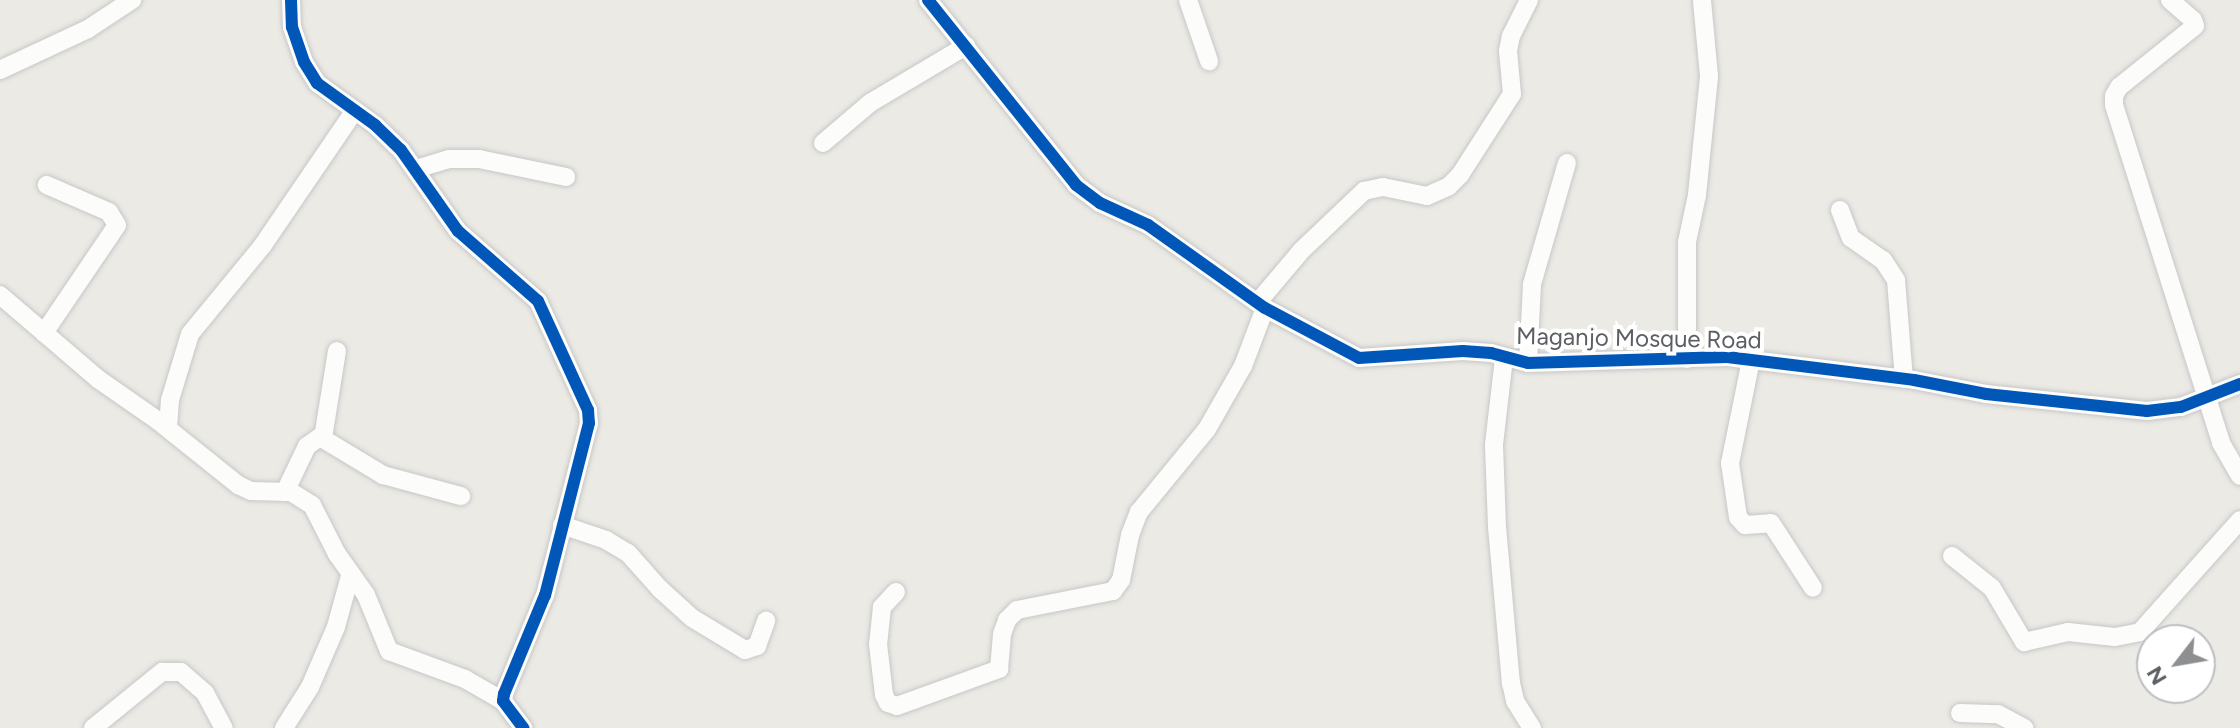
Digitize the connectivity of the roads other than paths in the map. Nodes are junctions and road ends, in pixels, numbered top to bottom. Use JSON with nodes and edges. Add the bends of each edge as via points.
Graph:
{"nodes":[{"id":1,"x":132,"y":0,"type":"edge"},
{"id":2,"x":291,"y":0,"type":"edge"},
{"id":3,"x":928,"y":0,"type":"edge"},
{"id":4,"x":1188,"y":0,"type":"edge"},
{"id":5,"x":1529,"y":0,"type":"edge"},
{"id":6,"x":1702,"y":0,"type":"edge"},
{"id":7,"x":2170,"y":0,"type":"edge"},
{"id":8,"x":966,"y":46,"type":"junction"},
{"id":9,"x":1209,"y":61,"type":"dead end"},
{"id":10,"x":0,"y":70,"type":"edge"},
{"id":11,"x":355,"y":110,"type":"junction"},
{"id":12,"x":823,"y":143,"type":"dead end"},
{"id":13,"x":1567,"y":163,"type":"dead end"},
{"id":14,"x":416,"y":169,"type":"junction"},
{"id":15,"x":566,"y":177,"type":"dead end"},
{"id":16,"x":47,"y":185,"type":"dead end"},
{"id":17,"x":1840,"y":210,"type":"dead end"},
{"id":18,"x":0,"y":295,"type":"edge"},
{"id":19,"x":1262,"y":305,"type":"junction"},
{"id":20,"x":44,"y":333,"type":"junction"},
{"id":21,"x":337,"y":351,"type":"dead end"},
{"id":22,"x":1504,"y":358,"type":"junction"},
{"id":23,"x":1687,"y":359,"type":"junction"},
{"id":24,"x":1751,"y":360,"type":"junction"},
{"id":25,"x":1528,"y":363,"type":"junction"},
{"id":26,"x":1904,"y":379,"type":"junction"},
{"id":27,"x":2240,"y":384,"type":"edge"},
{"id":28,"x":2209,"y":398,"type":"junction"},
{"id":29,"x":168,"y":428,"type":"junction"},
{"id":30,"x":323,"y":438,"type":"junction"},
{"id":31,"x":2240,"y":476,"type":"edge"},
{"id":32,"x":285,"y":492,"type":"junction"},
{"id":33,"x":461,"y":496,"type":"dead end"},
{"id":34,"x":2240,"y":520,"type":"edge"},
{"id":35,"x":562,"y":525,"type":"junction"},
{"id":36,"x":1952,"y":556,"type":"dead end"},
{"id":37,"x":350,"y":576,"type":"junction"},
{"id":38,"x":1813,"y":588,"type":"dead end"},
{"id":39,"x":896,"y":592,"type":"dead end"},
{"id":40,"x":766,"y":621,"type":"dead end"},
{"id":41,"x":503,"y":701,"type":"junction"},
{"id":42,"x":1960,"y":713,"type":"dead end"},
{"id":43,"x":93,"y":728,"type":"edge"},
{"id":44,"x":224,"y":728,"type":"edge"},
{"id":45,"x":284,"y":728,"type":"edge"},
{"id":46,"x":523,"y":728,"type":"edge"},
{"id":47,"x":1532,"y":728,"type":"edge"},
{"id":48,"x":2024,"y":728,"type":"edge"}],
"edges":[{"from":1,"to":10,"type":"street","via":[[88,29]]},
{"from":2,"to":11,"type":"street","via":[[292,27],[304,62],[329,94]]},
{"from":3,"to":8,"type":"street","name":"Maganjo Mosque Road"},
{"from":4,"to":9,"type":"street"},
{"from":5,"to":19,"type":"street","via":[[1508,51],[1512,94],[1460,175],[1427,196],[1383,187],[1364,191],[1302,250]]},
{"from":6,"to":23,"type":"street","via":[[1709,76],[1687,242]]},
{"from":7,"to":28,"type":"street","via":[[2195,26],[2119,87],[2114,105]]},
{"from":8,"to":12,"type":"street","via":[[870,103]]},
{"from":8,"to":19,"type":"street","name":"Maganjo Mosque Road","via":[[1076,185],[1100,203],[1148,225]]},
{"from":11,"to":14,"type":"street"},
{"from":11,"to":29,"type":"street","via":[[263,245],[190,334],[170,400]]},
{"from":13,"to":25,"type":"street","via":[[1532,284]]},
{"from":14,"to":15,"type":"street","via":[[449,159],[479,159]]},
{"from":14,"to":35,"type":"street","via":[[458,231],[538,301],[583,396],[589,423]]},
{"from":16,"to":20,"type":"street","via":[[109,212],[117,225]]},
{"from":17,"to":26,"type":"street","via":[[1851,238],[1883,260],[1896,280]]},
{"from":18,"to":20,"type":"street"},
{"from":19,"to":22,"type":"street","name":"Maganjo Mosque Road","via":[[1359,358],[1463,351]]},
{"from":19,"to":39,"type":"street","via":[[1237,377],[1207,429],[1139,512],[1117,587],[1017,610],[1002,634],[999,669],[897,706],[884,695],[878,644],[882,607]]},
{"from":20,"to":29,"type":"street"},
{"from":21,"to":30,"type":"street"},
{"from":22,"to":25,"type":"street","name":"Maganjo Mosque Road"},
{"from":22,"to":47,"type":"street","via":[[1494,445],[1497,527],[1511,683]]},
{"from":23,"to":24,"type":"street","name":"Maganjo Mosque Road"},
{"from":23,"to":25,"type":"street","name":"Maganjo Mosque Road"},
{"from":24,"to":26,"type":"street","name":"Maganjo Mosque Road"},
{"from":24,"to":38,"type":"street","via":[[1730,463],[1738,517],[1745,525],[1771,523]]},
{"from":26,"to":28,"type":"street","name":"Maganjo Mosque Road","via":[[1986,394],[2147,411]]},
{"from":27,"to":28,"type":"street","name":"Maganjo Mosque Road"},
{"from":28,"to":31,"type":"street","via":[[2221,443]]},
{"from":29,"to":32,"type":"street","via":[[238,485],[251,491]]},
{"from":30,"to":32,"type":"street","via":[[307,446]]},
{"from":30,"to":33,"type":"street","via":[[383,475]]},
{"from":32,"to":37,"type":"street","via":[[312,505]]},
{"from":34,"to":36,"type":"street","via":[[2140,632],[2115,637],[2068,632],[2024,642],[1992,588]]},
{"from":35,"to":40,"type":"street","via":[[628,553],[692,618],[734,645],[745,650],[757,646]]},
{"from":35,"to":41,"type":"street","via":[[545,595]]},
{"from":37,"to":41,"type":"street","via":[[366,595],[389,651],[465,679]]},
{"from":37,"to":45,"type":"street","via":[[336,627],[310,687]]},
{"from":41,"to":46,"type":"street"},
{"from":42,"to":48,"type":"street","via":[[1998,714]]},
{"from":43,"to":44,"type":"street","via":[[162,672],[181,672],[205,693]]}]}
